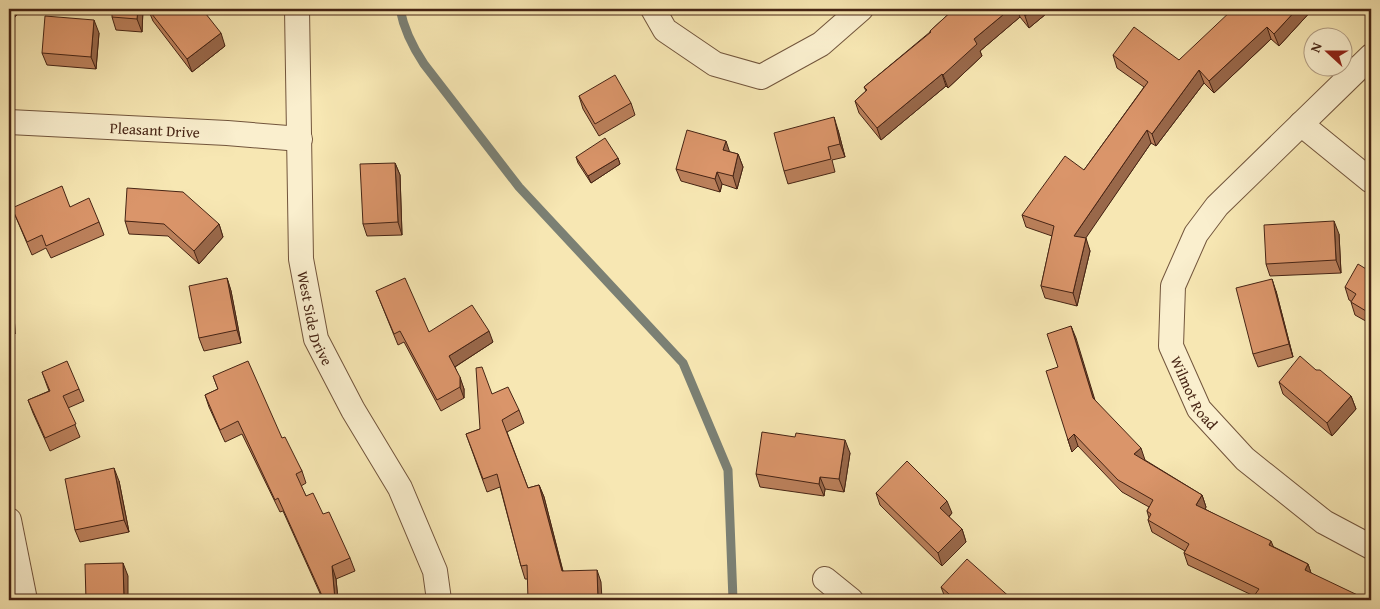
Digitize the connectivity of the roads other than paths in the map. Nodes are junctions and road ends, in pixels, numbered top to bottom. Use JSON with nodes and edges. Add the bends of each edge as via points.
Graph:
{"nodes":[{"id":1,"x":297,"y":9,"type":"edge"},
{"id":2,"x":652,"y":9,"type":"edge"},
{"id":3,"x":861,"y":9,"type":"edge"},
{"id":4,"x":1371,"y":56,"type":"edge"},
{"id":5,"x":9,"y":122,"type":"edge"},
{"id":6,"x":1301,"y":124,"type":"junction"},
{"id":7,"x":300,"y":139,"type":"junction"},
{"id":8,"x":1371,"y":181,"type":"edge"},
{"id":9,"x":9,"y":520,"type":"edge"},
{"id":10,"x":1371,"y":547,"type":"edge"},
{"id":11,"x":825,"y":579,"type":"dead end"},
{"id":12,"x":25,"y":600,"type":"edge"},
{"id":13,"x":439,"y":600,"type":"edge"},
{"id":14,"x":851,"y":600,"type":"edge"}],
"edges":[{"from":1,"to":7,"type":"street","name":"West Side Drive"},
{"from":2,"to":3,"type":"street","via":[[665,30],[715,64],[761,78],[821,44]]},
{"from":4,"to":6,"type":"street","name":"Wilmot Road"},
{"from":5,"to":7,"type":"street","name":"Pleasant Drive"},
{"from":6,"to":8,"type":"street"},
{"from":6,"to":10,"type":"street","name":"Wilmot Road","via":[[1217,206],[1196,234],[1173,286],[1171,346],[1199,409],[1245,459],[1324,522]]},
{"from":7,"to":13,"type":"street","name":"West Side Drive","via":[[301,259],[316,339],[353,410],[400,488],[435,571]]},
{"from":9,"to":12,"type":"street"},
{"from":11,"to":14,"type":"street"}]}
